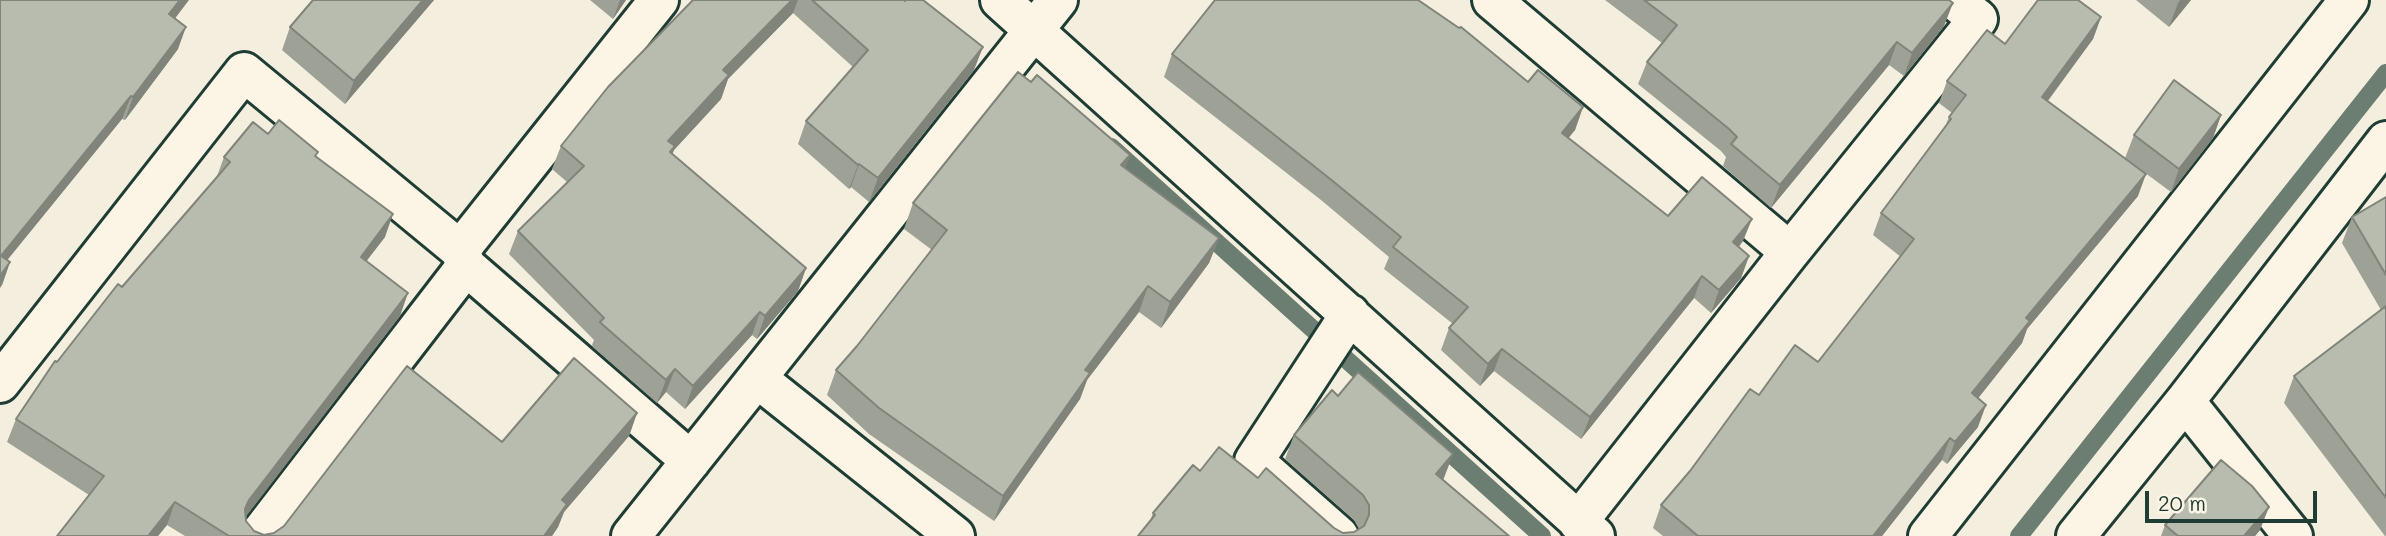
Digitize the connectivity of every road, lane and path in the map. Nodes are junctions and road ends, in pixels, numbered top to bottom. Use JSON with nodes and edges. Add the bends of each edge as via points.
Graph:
{"nodes":[{"id":1,"x":659,"y":0,"type":"edge"},
{"id":2,"x":1000,"y":0,"type":"edge"},
{"id":3,"x":1058,"y":0,"type":"edge"},
{"id":4,"x":1492,"y":0,"type":"edge"},
{"id":5,"x":1954,"y":0,"type":"edge"},
{"id":6,"x":2349,"y":0,"type":"edge"},
{"id":7,"x":1035,"y":30,"type":"junction"},
{"id":8,"x":2386,"y":141,"type":"edge"},
{"id":9,"x":1790,"y":252,"type":"junction"},
{"id":10,"x":463,"y":258,"type":"junction"},
{"id":11,"x":1347,"y":320,"type":"junction"},
{"id":12,"x":758,"y":379,"type":"junction"},
{"id":13,"x":0,"y":383,"type":"edge"},
{"id":14,"x":2185,"y":401,"type":"junction"},
{"id":15,"x":691,"y":461,"type":"junction"},
{"id":16,"x":1586,"y":529,"type":"edge"},
{"id":17,"x":258,"y":536,"type":"edge"},
{"id":18,"x":631,"y":536,"type":"edge"},
{"id":19,"x":955,"y":536,"type":"edge"},
{"id":20,"x":1339,"y":536,"type":"edge"},
{"id":21,"x":1928,"y":536,"type":"edge"},
{"id":22,"x":2076,"y":536,"type":"edge"},
{"id":23,"x":2293,"y":536,"type":"edge"}],
"edges":[{"from":1,"to":10,"type":"street"},
{"from":2,"to":7,"type":"street"},
{"from":3,"to":7,"type":"street"},
{"from":4,"to":9,"type":"street"},
{"from":5,"to":9,"type":"street","via":[[1978,19]]},
{"from":6,"to":21,"type":"street"},
{"from":7,"to":11,"type":"street"},
{"from":7,"to":12,"type":"street"},
{"from":8,"to":14,"type":"street"},
{"from":9,"to":16,"type":"street"},
{"from":10,"to":13,"type":"street","via":[[244,72]]},
{"from":10,"to":15,"type":"street"},
{"from":10,"to":17,"type":"street"},
{"from":11,"to":16,"type":"street"},
{"from":11,"to":20,"type":"street","via":[[1254,461]]},
{"from":12,"to":15,"type":"street"},
{"from":12,"to":19,"type":"street"},
{"from":14,"to":22,"type":"street"},
{"from":14,"to":23,"type":"street"},
{"from":15,"to":18,"type":"street"}]}
